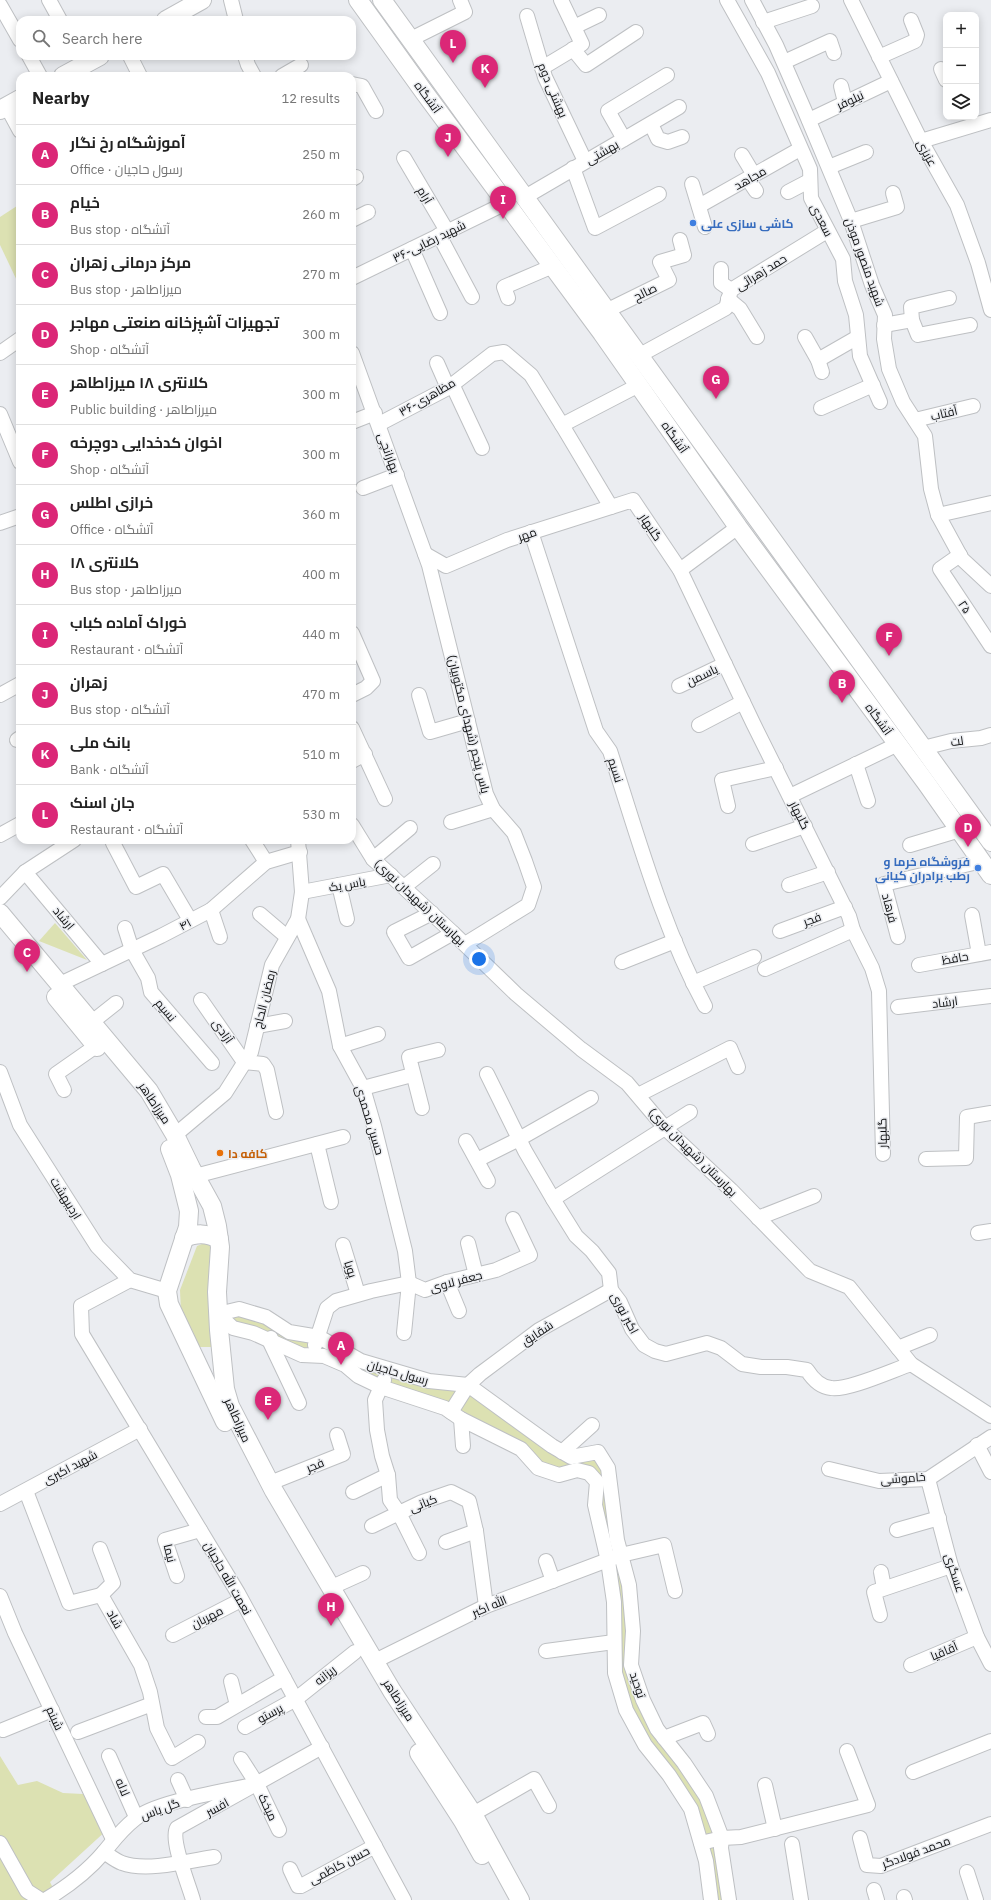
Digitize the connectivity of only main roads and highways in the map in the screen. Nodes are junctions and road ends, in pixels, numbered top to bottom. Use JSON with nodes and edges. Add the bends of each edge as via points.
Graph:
{"nodes":[{"id":1,"x":358,"y":0,"type":"edge"},
{"id":2,"x":382,"y":0,"type":"edge"},
{"id":3,"x":198,"y":1,"type":"edge"},
{"id":4,"x":173,"y":16,"type":"edge"},
{"id":5,"x":640,"y":355,"type":"junction"},
{"id":6,"x":624,"y":365,"type":"junction"},
{"id":7,"x":672,"y":400,"type":"junction"},
{"id":8,"x":657,"y":411,"type":"junction"},
{"id":9,"x":991,"y":842,"type":"edge"},
{"id":10,"x":986,"y":868,"type":"edge"},
{"id":11,"x":0,"y":912,"type":"edge"},
{"id":12,"x":0,"y":928,"type":"edge"},
{"id":13,"x":184,"y":1238,"type":"junction"},
{"id":14,"x":219,"y":1238,"type":"junction"},
{"id":15,"x":221,"y":1352,"type":"junction"},
{"id":16,"x":194,"y":1357,"type":"junction"},
{"id":17,"x":506,"y":1900,"type":"edge"},
{"id":18,"x":520,"y":1900,"type":"edge"}],
"edges":[{"from":1,"to":6,"type":"main road","name":"آتشگاه"},
{"from":2,"to":5,"type":"main road","name":"آتشگاه"},
{"from":3,"to":4,"type":"main road"},
{"from":5,"to":6,"type":"main road","via":[[638,366],[631,368]]},
{"from":5,"to":7,"type":"main road","name":"آتشگاه"},
{"from":6,"to":8,"type":"main road","name":"آتشگاه"},
{"from":7,"to":8,"type":"main road","via":[[661,397]]},
{"from":7,"to":9,"type":"main road","name":"آتشگاه"},
{"from":8,"to":10,"type":"main road","name":"آتشگاه","via":[[738,527]]},
{"from":11,"to":14,"type":"main road","name":"میرزاطاهر","via":[[148,1090],[212,1206]]},
{"from":12,"to":13,"type":"main road","name":"میرزاطاهر","via":[[139,1099],[166,1141],[180,1175],[189,1211]]},
{"from":13,"to":14,"type":"main road","via":[[209,1234]]},
{"from":13,"to":16,"type":"main road","name":"میرزاطاهر","via":[[167,1291],[169,1304]]},
{"from":14,"to":15,"type":"main road","name":"میرزاطاهر","via":[[218,1314]]},
{"from":15,"to":16,"type":"main road","via":[[205,1358]]},
{"from":15,"to":18,"type":"main road","name":"میرزاطاهر","via":[[225,1389],[230,1406],[270,1483],[392,1691],[473,1814]]},
{"from":16,"to":17,"type":"main road","name":"میرزاطاهر","via":[[227,1427],[261,1490],[355,1652],[463,1821]]}]}
